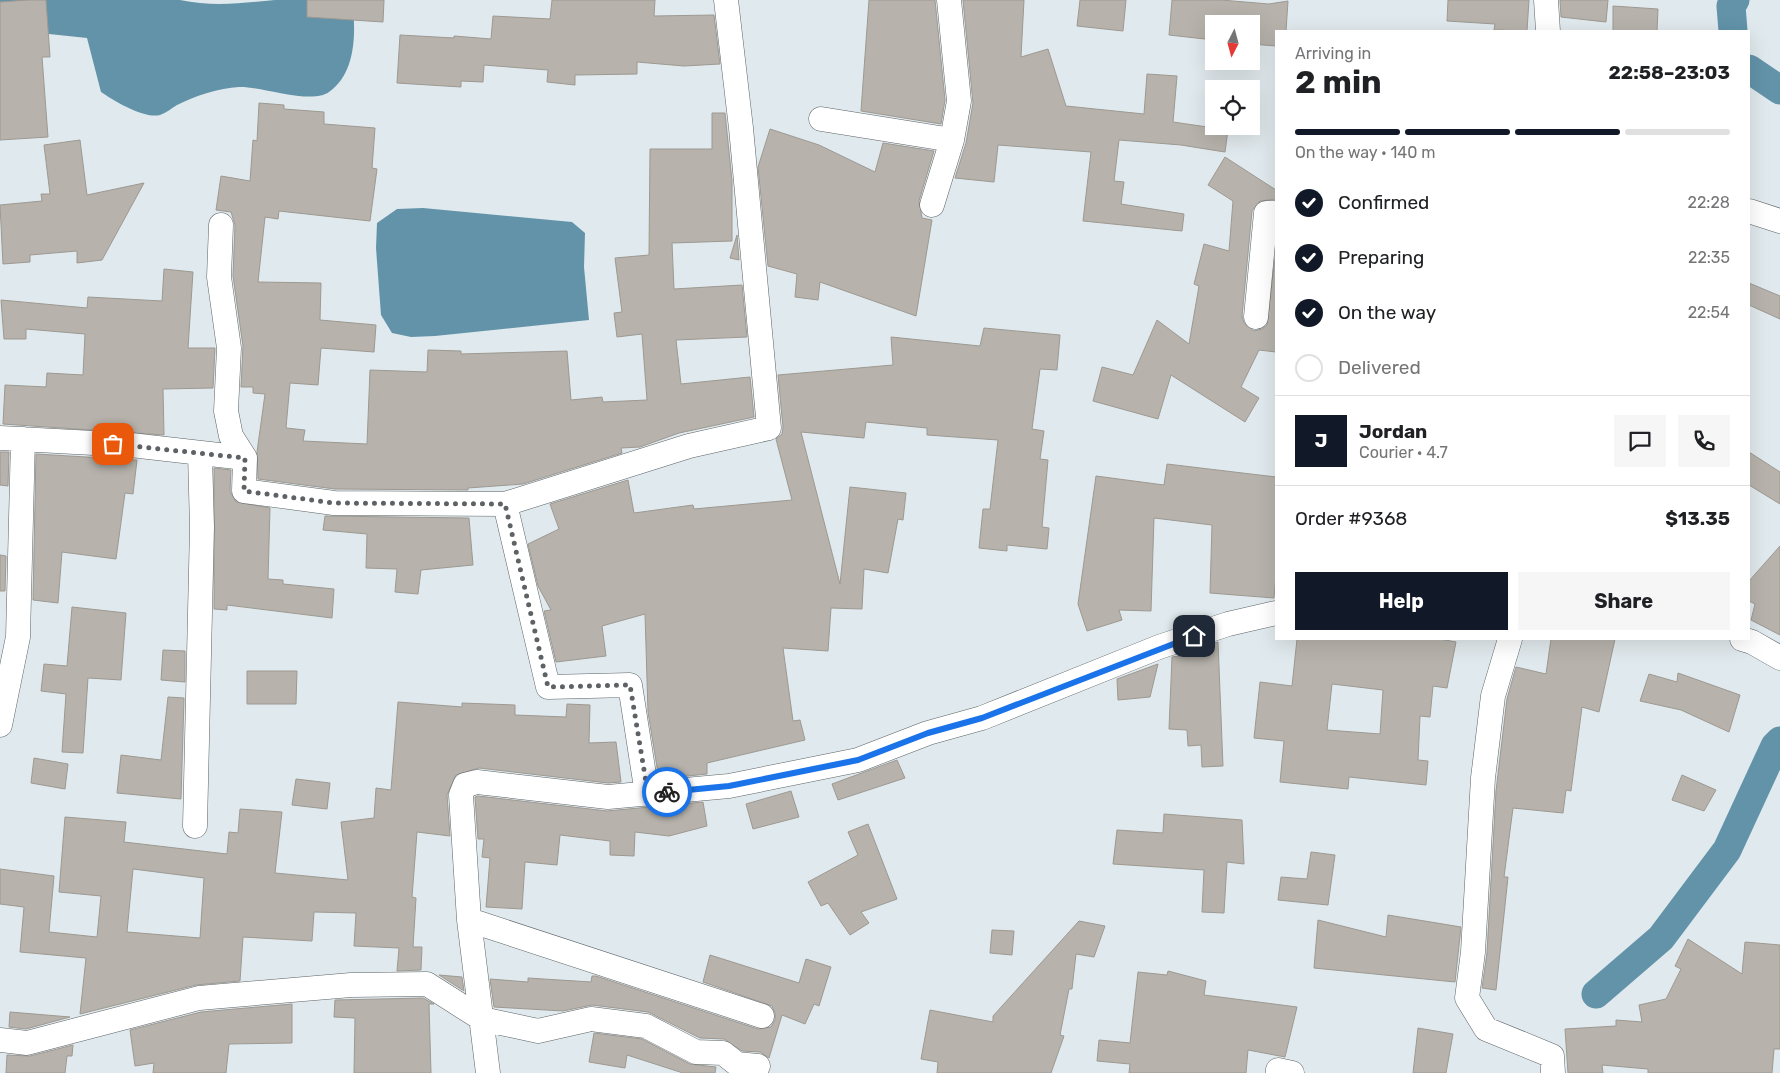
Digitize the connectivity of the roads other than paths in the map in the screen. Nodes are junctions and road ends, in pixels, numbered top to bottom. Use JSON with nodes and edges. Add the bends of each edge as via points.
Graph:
{"nodes":[{"id":1,"x":726,"y":0,"type":"edge"},
{"id":2,"x":949,"y":0,"type":"edge"},
{"id":3,"x":1546,"y":0,"type":"edge"},
{"id":4,"x":1548,"y":30,"type":"edge"},
{"id":5,"x":821,"y":119,"type":"dead end"},
{"id":6,"x":952,"y":140,"type":"junction"},
{"id":7,"x":932,"y":205,"type":"dead end"},
{"id":8,"x":1750,"y":211,"type":"edge"},
{"id":9,"x":1275,"y":213,"type":"edge"},
{"id":10,"x":1780,"y":221,"type":"edge"},
{"id":11,"x":221,"y":225,"type":"dead end"},
{"id":12,"x":1256,"y":318,"type":"dead end"},
{"id":13,"x":0,"y":438,"type":"edge"},
{"id":14,"x":23,"y":439,"type":"junction"},
{"id":15,"x":200,"y":454,"type":"junction"},
{"id":16,"x":245,"y":458,"type":"junction"},
{"id":17,"x":505,"y":504,"type":"junction"},
{"id":18,"x":1275,"y":613,"type":"edge"},
{"id":19,"x":1510,"y":640,"type":"edge"},
{"id":20,"x":1747,"y":640,"type":"edge"},
{"id":21,"x":1780,"y":658,"type":"edge"},
{"id":22,"x":0,"y":725,"type":"edge"},
{"id":23,"x":648,"y":794,"type":"junction"},
{"id":24,"x":195,"y":826,"type":"dead end"},
{"id":25,"x":469,"y":920,"type":"junction"},
{"id":26,"x":762,"y":1016,"type":"dead end"},
{"id":27,"x":482,"y":1019,"type":"junction"},
{"id":28,"x":0,"y":1040,"type":"edge"},
{"id":29,"x":758,"y":1066,"type":"dead end"},
{"id":30,"x":488,"y":1073,"type":"edge"},
{"id":31,"x":1278,"y":1073,"type":"edge"},
{"id":32,"x":1292,"y":1073,"type":"edge"},
{"id":33,"x":1553,"y":1073,"type":"edge"}],
"edges":[{"from":1,"to":17,"type":"street","via":[[769,428],[689,446]]},
{"from":2,"to":6,"type":"street","via":[[959,101]]},
{"from":3,"to":4,"type":"street"},
{"from":5,"to":6,"type":"street"},
{"from":6,"to":7,"type":"street"},
{"from":8,"to":10,"type":"street"},
{"from":9,"to":12,"type":"street","via":[[1266,213]]},
{"from":11,"to":16,"type":"street","via":[[219,277],[229,348],[226,410],[231,436]]},
{"from":13,"to":14,"type":"street"},
{"from":14,"to":15,"type":"street","via":[[130,445]]},
{"from":14,"to":22,"type":"street","via":[[18,637]]},
{"from":15,"to":16,"type":"street"},
{"from":15,"to":24,"type":"street","via":[[202,527]]},
{"from":16,"to":17,"type":"street","via":[[244,491],[334,503]]},
{"from":17,"to":23,"type":"street","via":[[548,687],[630,685]]},
{"from":18,"to":23,"type":"street","via":[[1228,624],[1159,647],[982,718],[928,733],[858,760],[729,786]]},
{"from":19,"to":33,"type":"street","via":[[1494,696],[1483,778],[1473,952],[1467,998],[1486,1029],[1552,1056]]},
{"from":20,"to":21,"type":"street"},
{"from":23,"to":25,"type":"street","via":[[608,797],[477,782],[465,785],[461,796]]},
{"from":25,"to":26,"type":"street"},
{"from":25,"to":27,"type":"street"},
{"from":27,"to":28,"type":"street","via":[[427,984],[351,985],[198,998],[27,1042]]},
{"from":27,"to":29,"type":"street","via":[[538,1031],[591,1019],[646,1026],[696,1052],[723,1053],[737,1064]]},
{"from":27,"to":30,"type":"street"},
{"from":31,"to":32,"type":"street","via":[[1278,1070]]}]}
